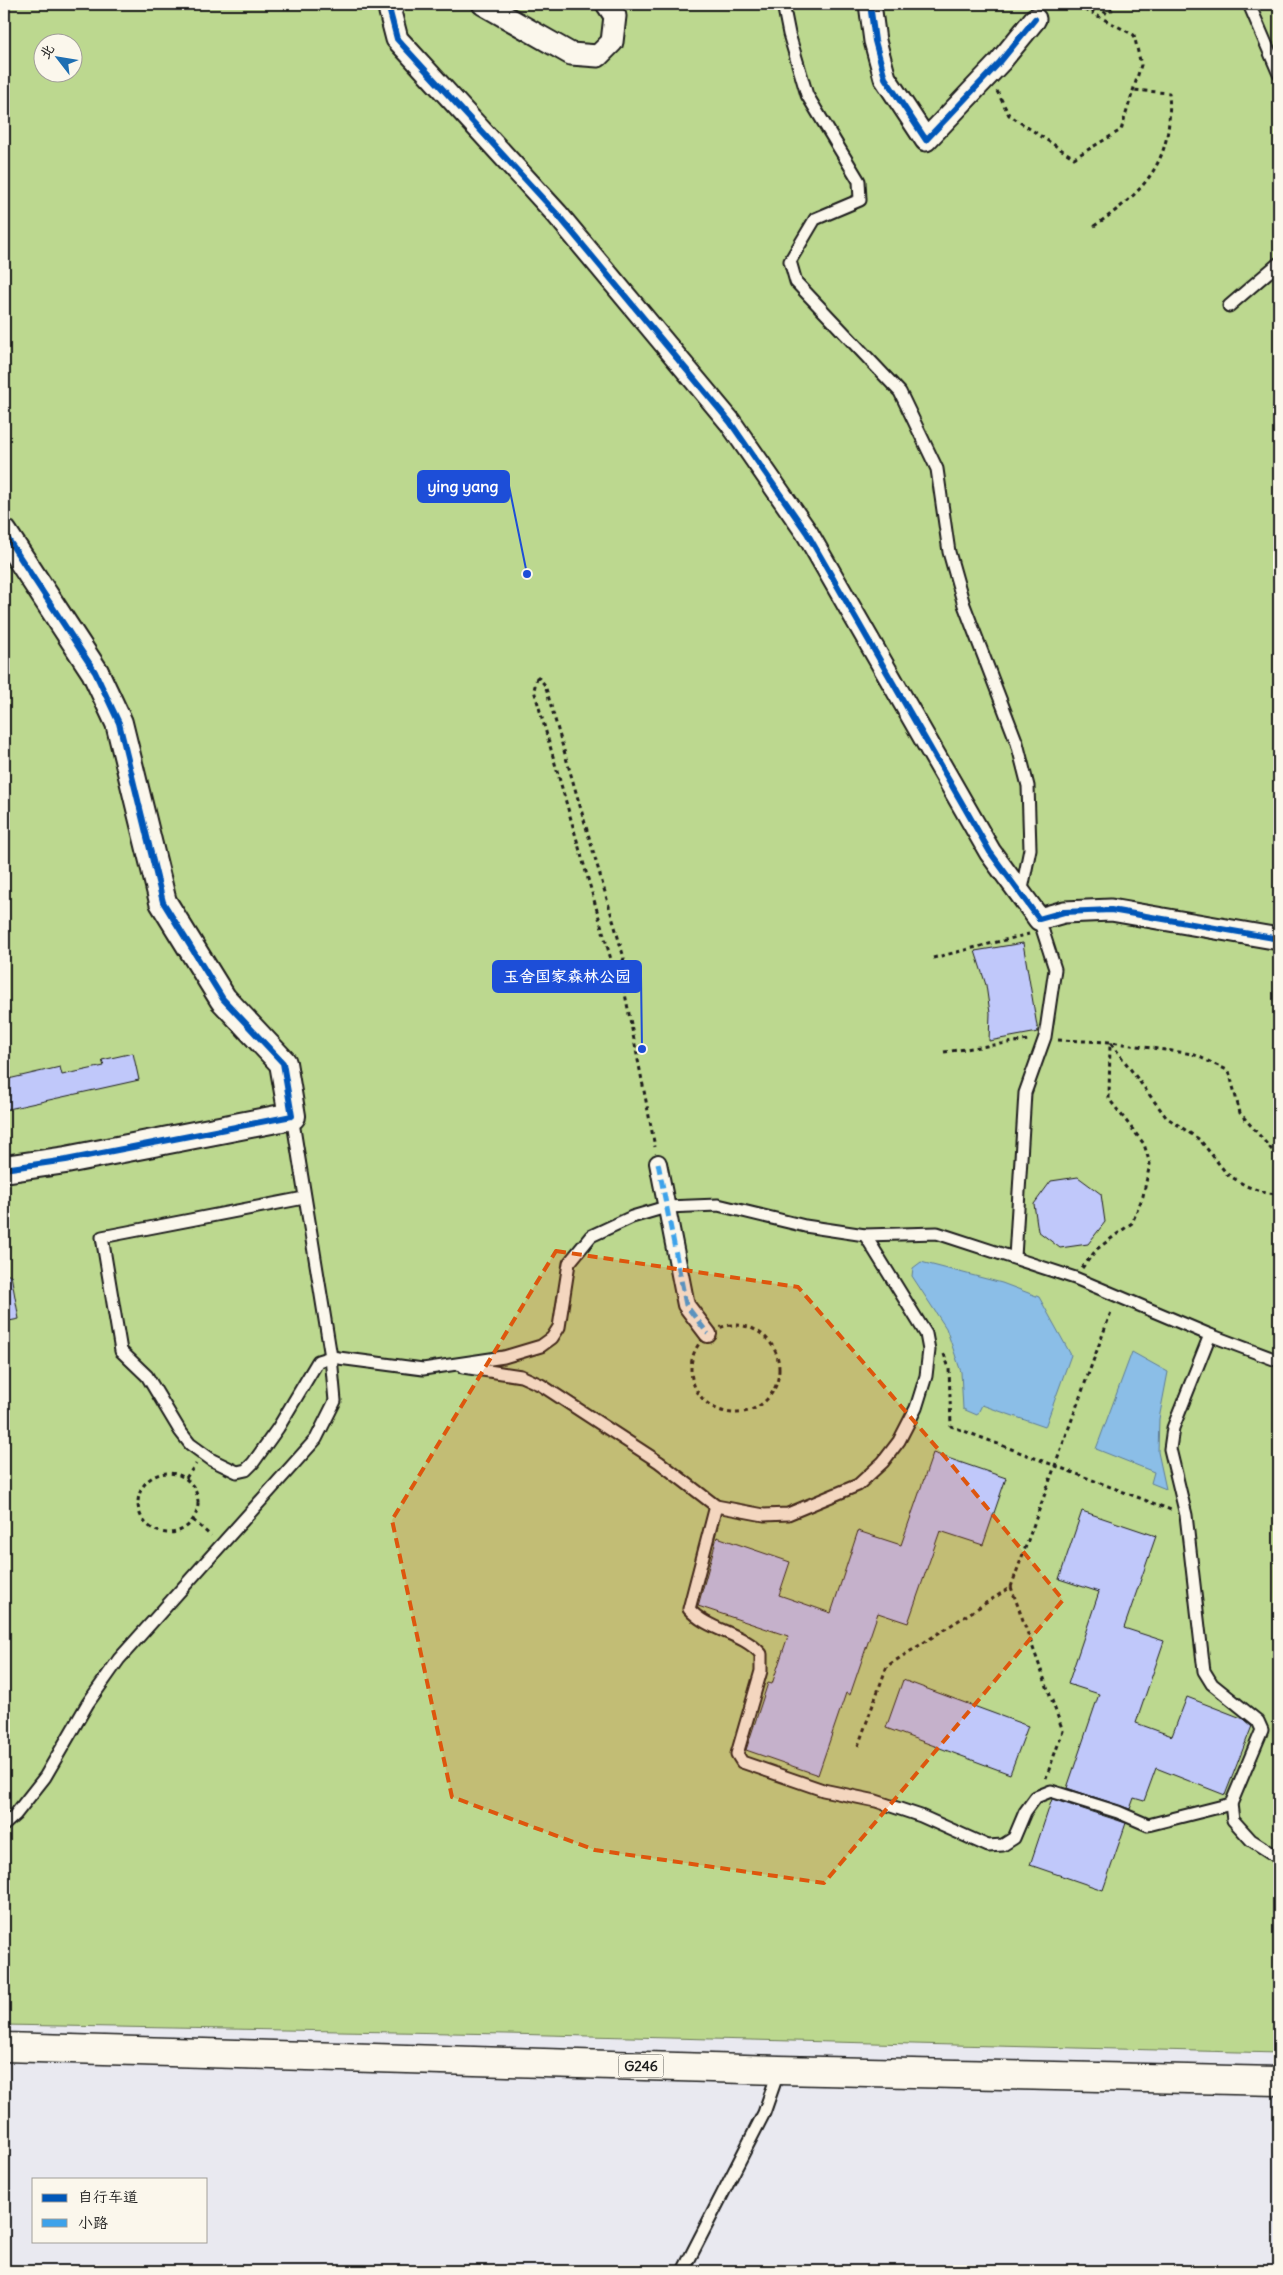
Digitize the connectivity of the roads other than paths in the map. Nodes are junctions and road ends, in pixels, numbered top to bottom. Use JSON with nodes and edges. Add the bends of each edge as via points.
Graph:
{"nodes":[{"id":1,"x":394,"y":4,"type":"edge"},
{"id":2,"x":483,"y":4,"type":"edge"},
{"id":3,"x":607,"y":4,"type":"edge"},
{"id":4,"x":783,"y":4,"type":"edge"},
{"id":5,"x":870,"y":4,"type":"edge"},
{"id":6,"x":1249,"y":4,"type":"edge"},
{"id":7,"x":1034,"y":19,"type":"dead end"},
{"id":8,"x":1279,"y":74,"type":"edge"},
{"id":9,"x":1279,"y":263,"type":"edge"},
{"id":10,"x":1229,"y":306,"type":"dead end"},
{"id":11,"x":4,"y":534,"type":"edge"},
{"id":12,"x":1021,"y":894,"type":"junction"},
{"id":13,"x":1041,"y":924,"type":"junction"},
{"id":14,"x":1279,"y":939,"type":"edge"},
{"id":15,"x":292,"y":1116,"type":"junction"},
{"id":16,"x":658,"y":1163,"type":"road end"},
{"id":17,"x":4,"y":1169,"type":"edge"},
{"id":18,"x":304,"y":1198,"type":"junction"},
{"id":19,"x":666,"y":1207,"type":"junction"},
{"id":20,"x":865,"y":1235,"type":"junction"},
{"id":21,"x":1015,"y":1257,"type":"junction"},
{"id":22,"x":708,"y":1334,"type":"road end"},
{"id":23,"x":1210,"y":1335,"type":"junction"},
{"id":24,"x":331,"y":1357,"type":"junction"},
{"id":25,"x":1279,"y":1361,"type":"edge"},
{"id":26,"x":452,"y":1365,"type":"junction"},
{"id":27,"x":716,"y":1506,"type":"junction"},
{"id":28,"x":1231,"y":1804,"type":"junction"},
{"id":29,"x":4,"y":1825,"type":"edge"},
{"id":30,"x":1279,"y":1858,"type":"edge"},
{"id":31,"x":4,"y":2046,"type":"edge"},
{"id":32,"x":779,"y":2070,"type":"junction"},
{"id":33,"x":1279,"y":2081,"type":"edge"},
{"id":34,"x":683,"y":2271,"type":"edge"}],
"edges":[{"from":1,"to":12,"type":"street","via":[[390,12],[397,39],[557,214],[730,422],[807,533],[990,852]]},
{"from":2,"to":3,"type":"street","via":[[571,54],[598,56],[612,42],[615,16]]},
{"from":4,"to":12,"type":"lane","via":[[807,95],[859,181],[860,200],[815,219],[790,261],[796,282],[900,392],[937,469],[949,552],[959,587],[1017,743],[1028,786],[1030,849]]},
{"from":5,"to":7,"type":"street","via":[[885,78],[926,140],[994,68]]},
{"from":6,"to":8,"type":"lane"},
{"from":9,"to":10,"type":"lane"},
{"from":11,"to":15,"type":"street","via":[[95,672],[119,723],[163,902],[223,999],[283,1062]]},
{"from":12,"to":13,"type":"street"},
{"from":13,"to":14,"type":"street","via":[[1064,912],[1111,910]]},
{"from":13,"to":21,"type":"lane","via":[[1055,969],[1045,1037],[1025,1093]]},
{"from":15,"to":17,"type":"street"},
{"from":15,"to":18,"type":"lane"},
{"from":16,"to":19,"type":"street"},
{"from":18,"to":24,"type":"lane"},
{"from":18,"to":24,"type":"lane","via":[[102,1238],[121,1351],[147,1376],[190,1444],[237,1472],[246,1470],[253,1463],[318,1361]]},
{"from":19,"to":20,"type":"lane","via":[[718,1206],[804,1226]]},
{"from":19,"to":22,"type":"street","via":[[686,1305]]},
{"from":19,"to":26,"type":"lane","via":[[632,1217],[590,1236],[577,1250],[569,1263],[559,1327],[552,1338],[541,1346],[504,1356]]},
{"from":20,"to":21,"type":"lane","via":[[937,1233]]},
{"from":20,"to":27,"type":"lane","via":[[926,1334],[929,1350],[926,1376],[916,1408],[899,1441],[883,1462],[858,1485],[788,1514],[764,1515]]},
{"from":21,"to":23,"type":"lane","via":[[1075,1278]]},
{"from":23,"to":25,"type":"lane"},
{"from":23,"to":28,"type":"lane","via":[[1173,1428],[1170,1449],[1186,1515],[1204,1671],[1212,1684],[1258,1720],[1262,1730]]},
{"from":24,"to":26,"type":"lane","via":[[423,1369]]},
{"from":24,"to":29,"type":"lane","via":[[336,1401],[316,1439],[118,1658],[45,1777],[15,1816]]},
{"from":26,"to":27,"type":"lane","via":[[522,1376],[541,1385],[660,1462]]},
{"from":27,"to":28,"type":"lane","via":[[689,1609],[697,1618],[752,1643],[761,1654],[761,1671],[737,1754],[742,1762],[823,1790],[876,1801],[921,1816],[988,1846],[1003,1845],[1014,1838],[1025,1812],[1036,1797],[1051,1791],[1148,1825]]},
{"from":28,"to":30,"type":"lane","via":[[1232,1820],[1251,1840]]},
{"from":31,"to":32,"type":"highway","number":"G246"},
{"from":32,"to":33,"type":"highway","number":"G246"},
{"from":32,"to":34,"type":"lane","via":[[764,2113]]}]}
